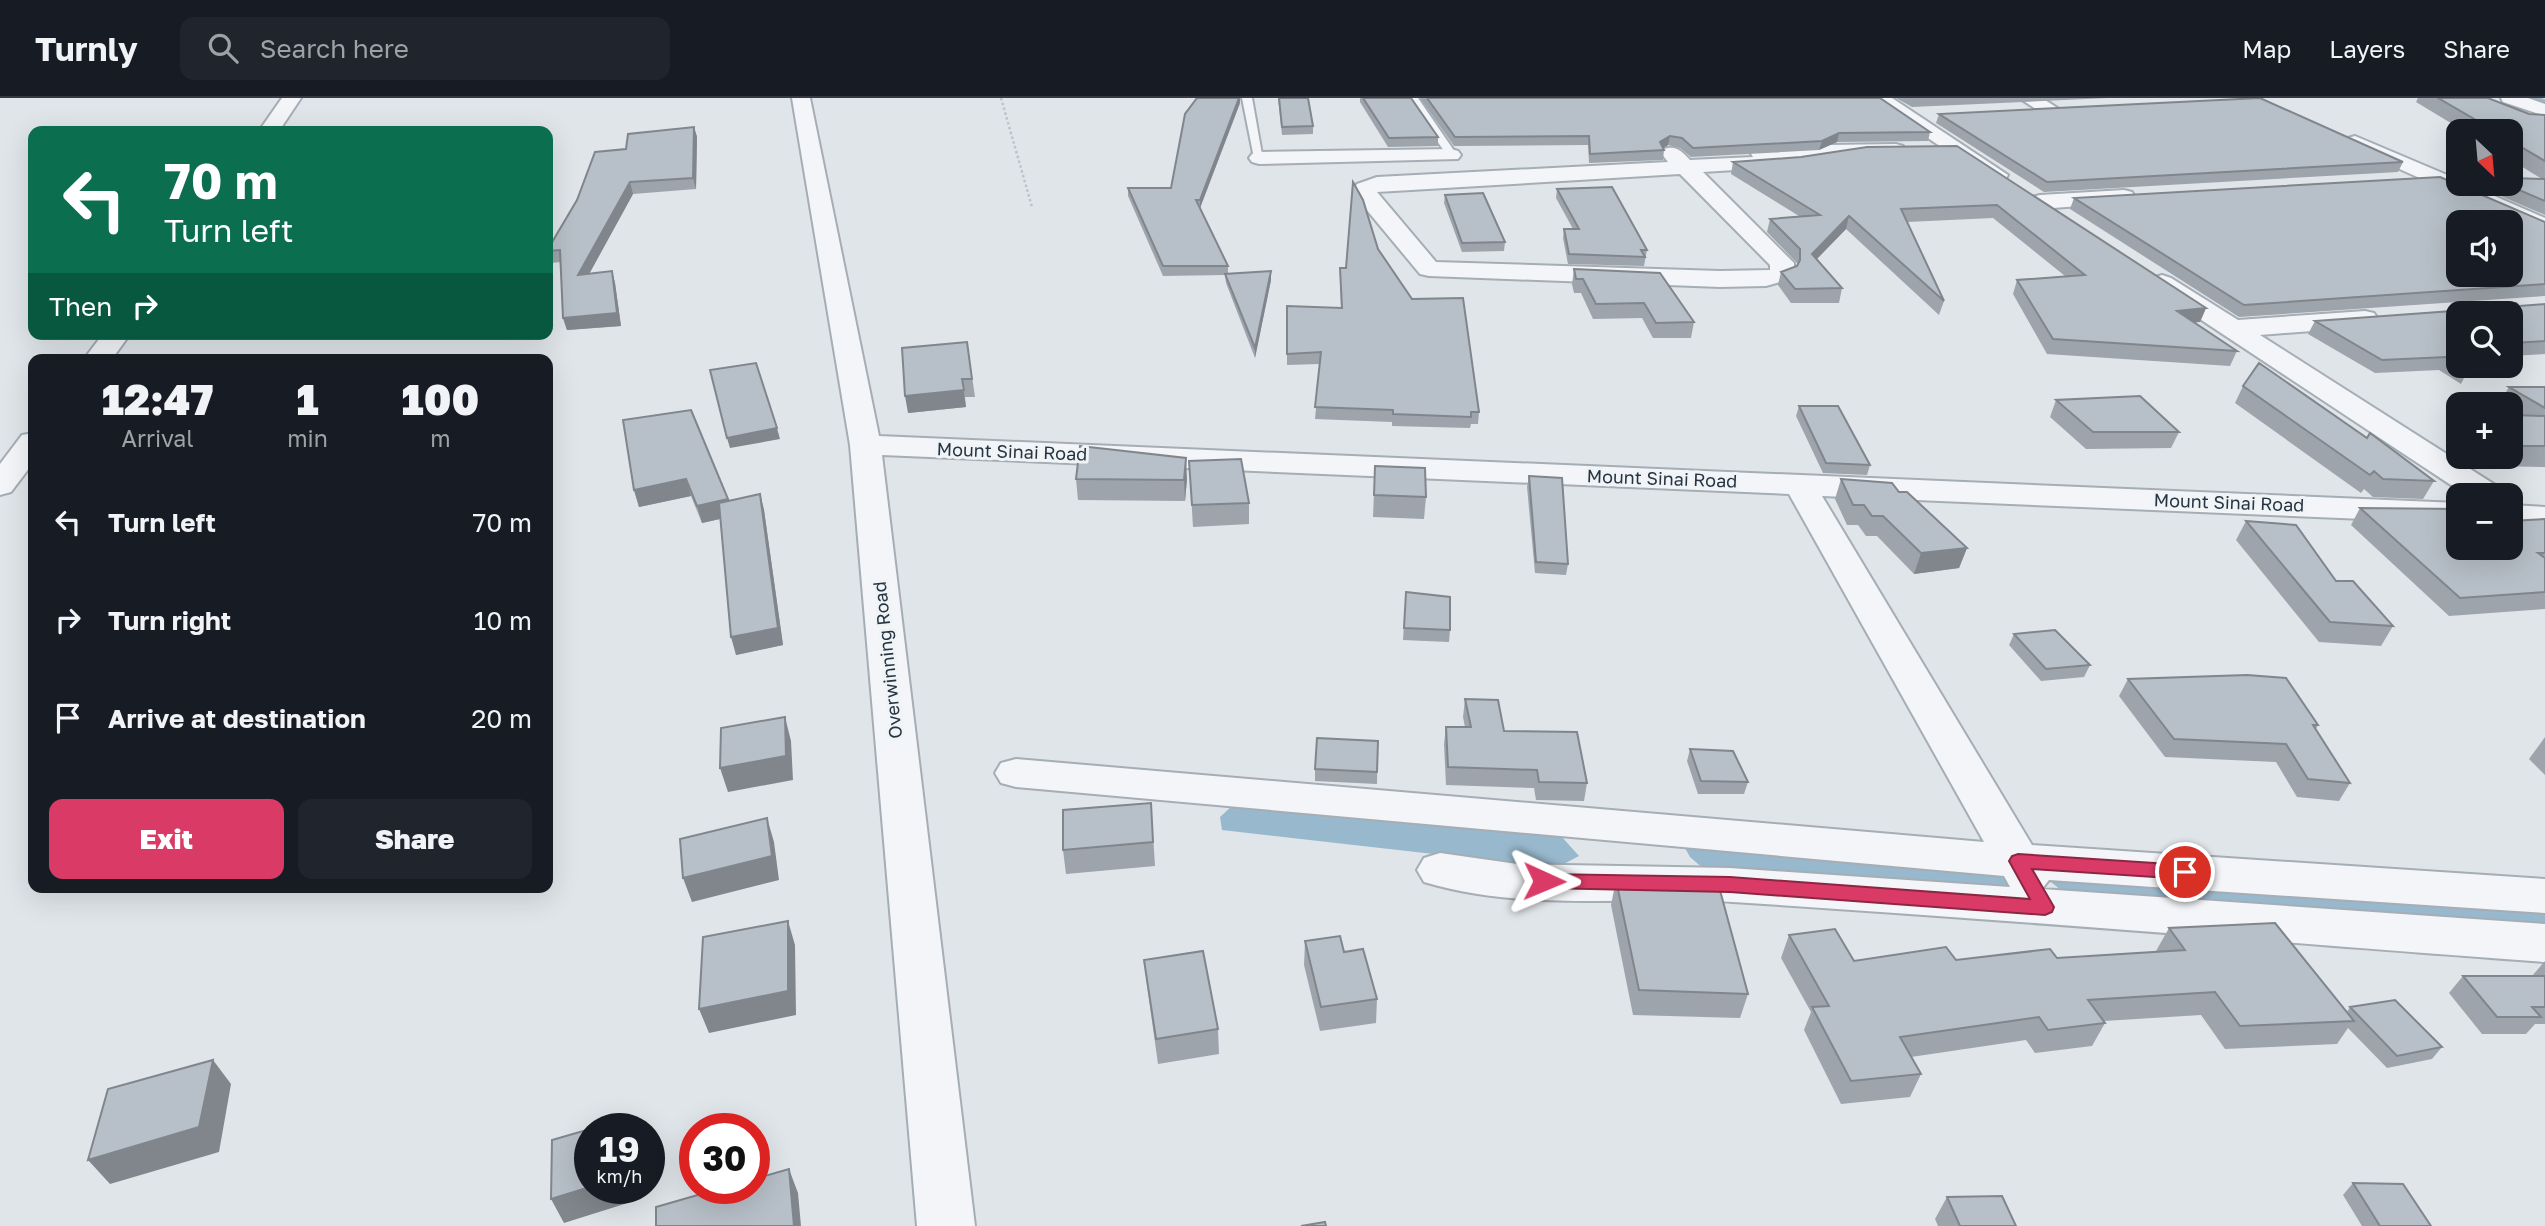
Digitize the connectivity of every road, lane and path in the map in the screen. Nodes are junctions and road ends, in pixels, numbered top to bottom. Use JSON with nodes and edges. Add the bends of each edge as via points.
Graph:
{"nodes":[{"id":1,"x":292,"y":98,"type":"edge"},
{"id":2,"x":800,"y":98,"type":"edge"},
{"id":3,"x":1001,"y":98,"type":"edge"},
{"id":4,"x":1247,"y":98,"type":"edge"},
{"id":5,"x":1413,"y":98,"type":"edge"},
{"id":6,"x":1879,"y":98,"type":"edge"},
{"id":7,"x":2028,"y":98,"type":"edge"},
{"id":8,"x":2510,"y":98,"type":"edge"},
{"id":9,"x":2545,"y":110,"type":"edge"},
{"id":10,"x":2010,"y":111,"type":"edge"},
{"id":11,"x":1946,"y":114,"type":"edge"},
{"id":12,"x":1908,"y":116,"type":"junction"},
{"id":13,"x":272,"y":126,"type":"edge"},
{"id":14,"x":2336,"y":133,"type":"edge"},
{"id":15,"x":1957,"y":150,"type":"junction"},
{"id":16,"x":1562,"y":154,"type":"dead end"},
{"id":17,"x":1459,"y":155,"type":"joint"},
{"id":18,"x":1259,"y":158,"type":"joint"},
{"id":19,"x":1678,"y":160,"type":"junction"},
{"id":20,"x":2437,"y":179,"type":"junction"},
{"id":21,"x":2396,"y":181,"type":"edge"},
{"id":22,"x":2149,"y":196,"type":"edge"},
{"id":23,"x":2040,"y":202,"type":"junction"},
{"id":24,"x":1032,"y":206,"type":"dead end"},
{"id":25,"x":2074,"y":225,"type":"edge"},
{"id":26,"x":2545,"y":227,"type":"edge"},
{"id":27,"x":2141,"y":269,"type":"edge"},
{"id":28,"x":2395,"y":317,"type":"edge"},
{"id":29,"x":2232,"y":329,"type":"junction"},
{"id":30,"x":112,"y":340,"type":"edge"},
{"id":31,"x":102,"y":354,"type":"edge"},
{"id":32,"x":865,"y":445,"type":"junction"},
{"id":33,"x":28,"y":449,"type":"edge"},
{"id":34,"x":2469,"y":483,"type":"edge"},
{"id":35,"x":0,"y":485,"type":"edge"},
{"id":36,"x":1800,"y":485,"type":"junction"},
{"id":37,"x":2446,"y":512,"type":"edge"},
{"id":38,"x":1016,"y":772,"type":"dead end"},
{"id":39,"x":2018,"y":861,"type":"junction"},
{"id":40,"x":1440,"y":870,"type":"dead end"},
{"id":41,"x":2545,"y":896,"type":"edge"},
{"id":42,"x":2045,"y":907,"type":"junction"},
{"id":43,"x":2545,"y":943,"type":"edge"},
{"id":44,"x":946,"y":1226,"type":"edge"}],
"edges":[{"from":1,"to":13,"type":"street"},
{"from":2,"to":32,"type":"street","name":"Overwinning Road"},
{"from":3,"to":24,"type":"path"},
{"from":4,"to":18,"type":"lane"},
{"from":5,"to":17,"type":"lane"},
{"from":6,"to":12,"type":"street"},
{"from":7,"to":10,"type":"street","via":[[2055,109]]},
{"from":8,"to":9,"type":"street"},
{"from":11,"to":12,"type":"street"},
{"from":12,"to":15,"type":"street"},
{"from":14,"to":20,"type":"street"},
{"from":15,"to":19,"type":"street","via":[[1863,151],[1837,158]]},
{"from":15,"to":23,"type":"street"},
{"from":16,"to":19,"type":"street"},
{"from":17,"to":18,"type":"street"},
{"from":19,"to":19,"type":"street","via":[[1782,263],[1782,274],[1720,279],[1435,271],[1423,264],[1366,189],[1377,184]]},
{"from":20,"to":21,"type":"street"},
{"from":20,"to":26,"type":"street"},
{"from":22,"to":23,"type":"street"},
{"from":23,"to":25,"type":"street"},
{"from":27,"to":29,"type":"street"},
{"from":28,"to":29,"type":"street"},
{"from":29,"to":34,"type":"street"},
{"from":30,"to":31,"type":"street"},
{"from":32,"to":36,"type":"street","name":"Mount Sinai Road"},
{"from":32,"to":44,"type":"street","name":"Overwinning Road"},
{"from":33,"to":35,"type":"street"},
{"from":36,"to":37,"type":"street","name":"Mount Sinai Road"},
{"from":36,"to":39,"type":"street"},
{"from":38,"to":39,"type":"street"},
{"from":39,"to":41,"type":"street"},
{"from":39,"to":42,"type":"street"},
{"from":40,"to":42,"type":"street","via":[[1517,881],[1730,884]]},
{"from":42,"to":43,"type":"street"}]}
